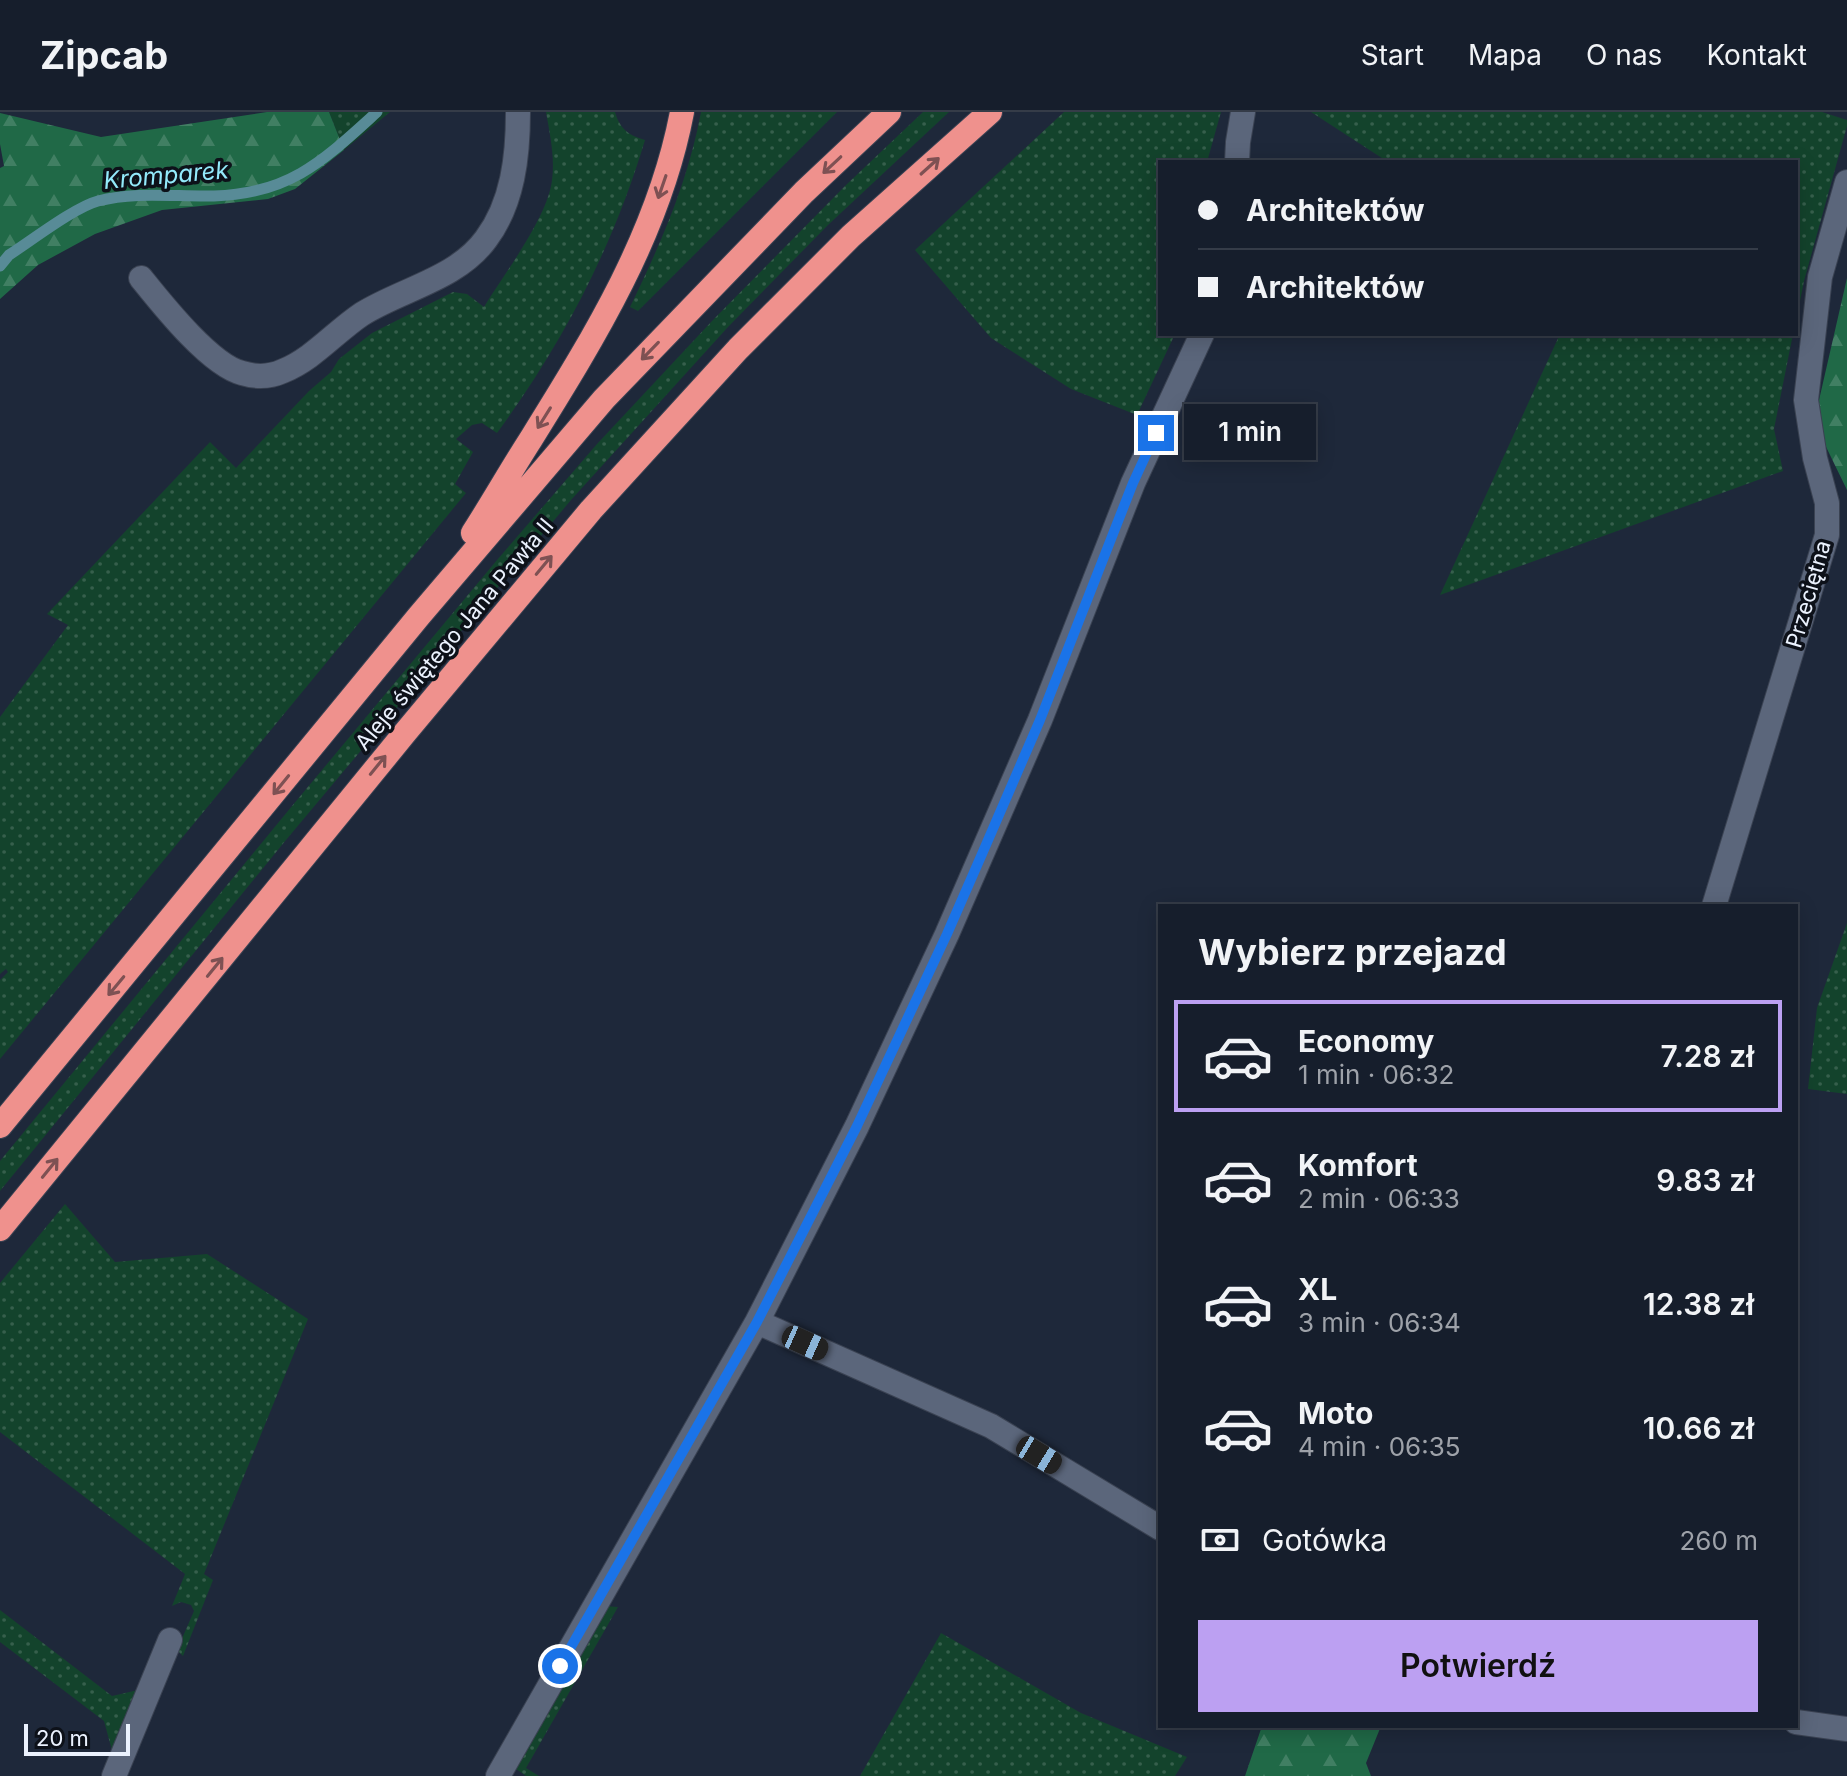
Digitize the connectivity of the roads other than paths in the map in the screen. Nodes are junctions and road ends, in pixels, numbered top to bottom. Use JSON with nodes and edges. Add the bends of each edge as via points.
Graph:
{"nodes":[{"id":1,"x":518,"y":112,"type":"edge"},
{"id":2,"x":682,"y":112,"type":"edge"},
{"id":3,"x":889,"y":112,"type":"edge"},
{"id":4,"x":990,"y":112,"type":"edge"},
{"id":5,"x":1243,"y":112,"type":"edge"},
{"id":6,"x":1237,"y":160,"type":"edge"},
{"id":7,"x":1847,"y":182,"type":"edge"},
{"id":8,"x":141,"y":278,"type":"dead end"},
{"id":9,"x":1201,"y":336,"type":"edge"},
{"id":10,"x":419,"y":616,"type":"junction"},
{"id":11,"x":1715,"y":904,"type":"edge"},
{"id":12,"x":0,"y":1126,"type":"edge"},
{"id":13,"x":0,"y":1229,"type":"edge"},
{"id":14,"x":757,"y":1322,"type":"junction"},
{"id":15,"x":1158,"y":1527,"type":"edge"},
{"id":16,"x":170,"y":1640,"type":"dead end"},
{"id":17,"x":1798,"y":1722,"type":"edge"},
{"id":18,"x":1847,"y":1729,"type":"edge"},
{"id":19,"x":501,"y":1775,"type":"edge"},
{"id":20,"x":114,"y":1776,"type":"edge"}],
"edges":[{"from":1,"to":8,"type":"street","via":[[512,180],[484,242],[456,266],[364,313],[283,372],[252,375],[224,365]]},
{"from":2,"to":10,"type":"highway","one_way":true,"via":[[663,188],[612,304]]},
{"from":3,"to":10,"type":"highway","name":"Aleje świętego Jana Pawła II","one_way":true,"via":[[604,399]]},
{"from":13,"to":4,"type":"highway","name":"Aleje świętego Jana Pawła II","one_way":true,"via":[[591,510],[817,270]]},
{"from":5,"to":6,"type":"street"},
{"from":7,"to":11,"type":"street","name":"Przeciętna","via":[[1820,277],[1806,400],[1827,503],[1827,535]]},
{"from":9,"to":14,"type":"street","via":[[1133,483],[1040,720],[947,934]]},
{"from":10,"to":12,"type":"highway","name":"Aleje świętego Jana Pawła II","one_way":true},
{"from":14,"to":15,"type":"street","via":[[991,1426]]},
{"from":14,"to":19,"type":"street"},
{"from":16,"to":20,"type":"street"},
{"from":17,"to":18,"type":"street"}]}
